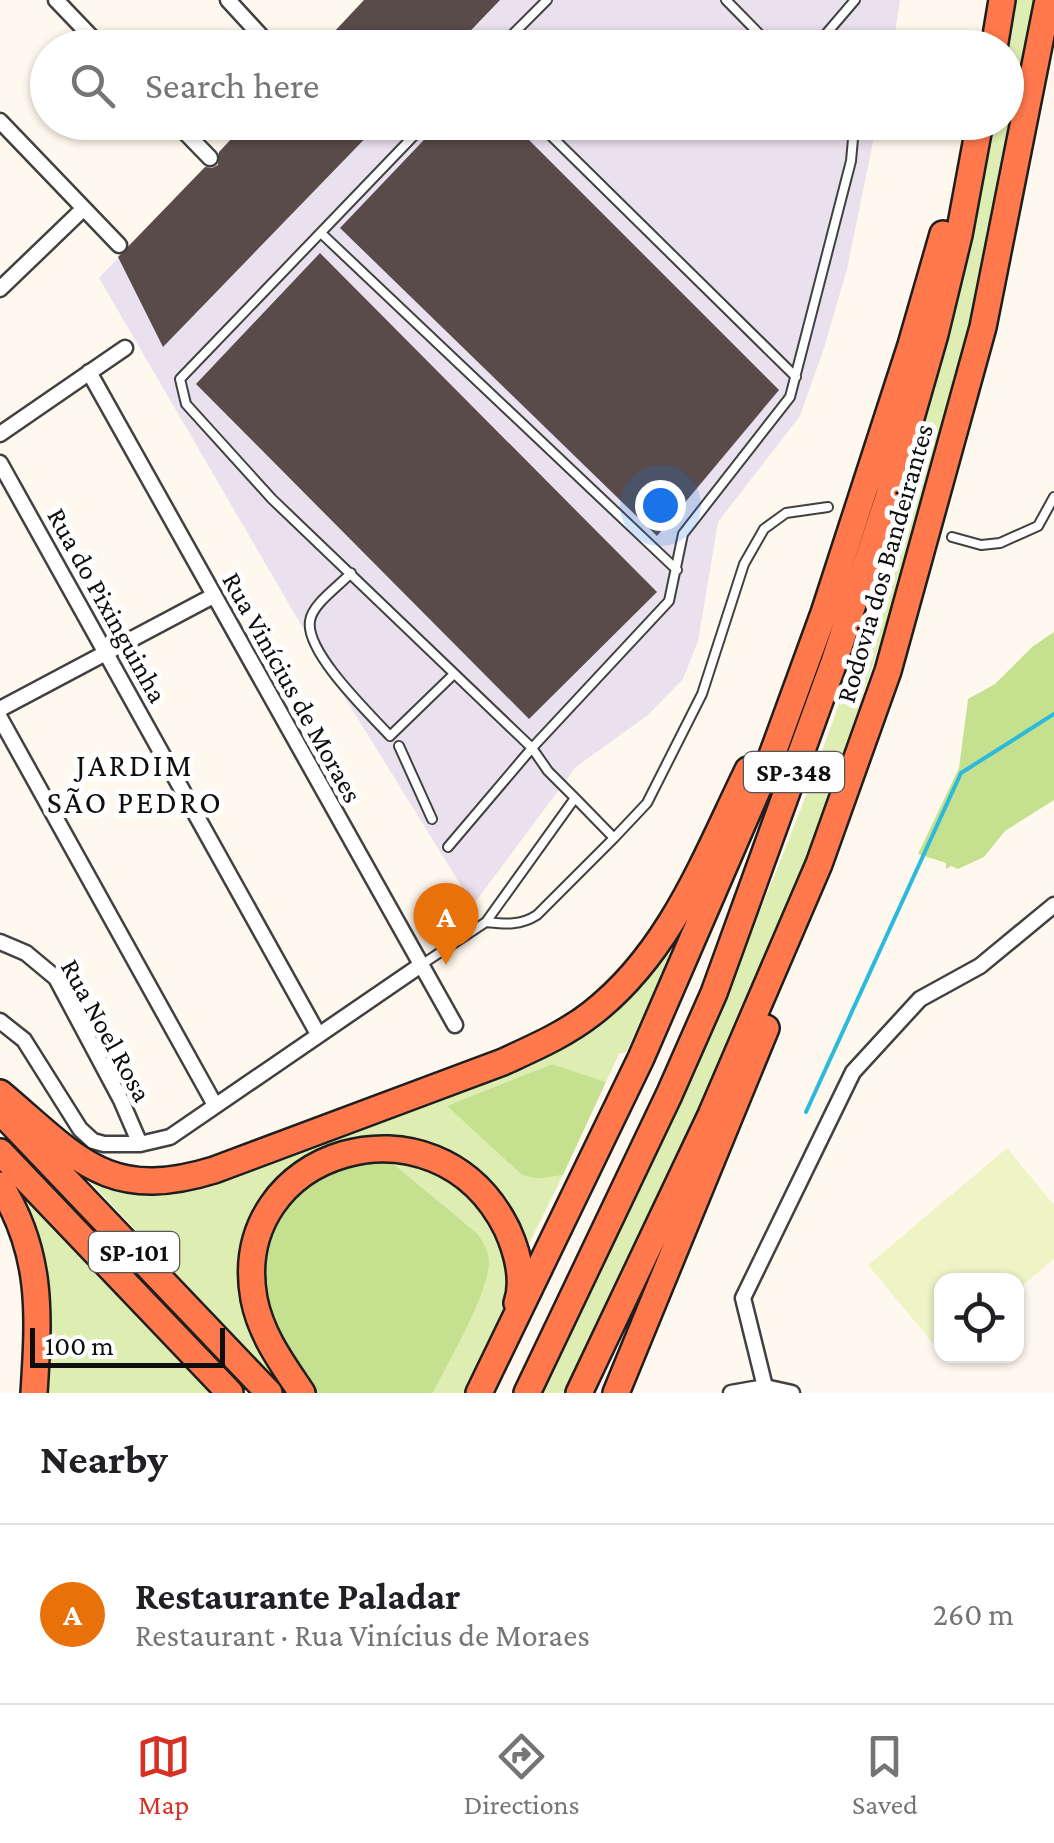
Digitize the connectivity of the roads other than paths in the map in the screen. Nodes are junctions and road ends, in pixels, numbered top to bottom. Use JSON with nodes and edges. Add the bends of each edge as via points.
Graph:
{"nodes":[{"id":1,"x":56,"y":0,"type":"edge"},
{"id":2,"x":228,"y":0,"type":"edge"},
{"id":3,"x":547,"y":0,"type":"edge"},
{"id":4,"x":726,"y":0,"type":"edge"},
{"id":5,"x":855,"y":0,"type":"edge"},
{"id":6,"x":1002,"y":0,"type":"edge"},
{"id":7,"x":1048,"y":0,"type":"edge"},
{"id":8,"x":85,"y":30,"type":"edge"},
{"id":9,"x":256,"y":30,"type":"edge"},
{"id":10,"x":517,"y":30,"type":"edge"},
{"id":11,"x":755,"y":30,"type":"edge"},
{"id":12,"x":829,"y":30,"type":"edge"},
{"id":13,"x":997,"y":30,"type":"edge"},
{"id":14,"x":0,"y":121,"type":"edge"},
{"id":15,"x":1024,"y":121,"type":"edge"},
{"id":16,"x":193,"y":140,"type":"edge"},
{"id":17,"x":410,"y":140,"type":"edge"},
{"id":18,"x":555,"y":140,"type":"edge"},
{"id":19,"x":853,"y":140,"type":"edge"},
{"id":20,"x":976,"y":140,"type":"edge"},
{"id":21,"x":977,"y":140,"type":"edge"},
{"id":22,"x":1020,"y":140,"type":"edge"},
{"id":23,"x":210,"y":158,"type":"dead end"},
{"id":24,"x":82,"y":210,"type":"junction"},
{"id":25,"x":322,"y":234,"type":"junction"},
{"id":26,"x":119,"y":245,"type":"dead end"},
{"id":27,"x":0,"y":290,"type":"edge"},
{"id":28,"x":124,"y":348,"type":"dead end"},
{"id":29,"x":89,"y":372,"type":"junction"},
{"id":30,"x":796,"y":376,"type":"junction"},
{"id":31,"x":0,"y":434,"type":"edge"},
{"id":32,"x":0,"y":462,"type":"edge"},
{"id":33,"x":1054,"y":497,"type":"edge"},
{"id":34,"x":828,"y":507,"type":"dead end"},
{"id":35,"x":952,"y":536,"type":"dead end"},
{"id":36,"x":677,"y":570,"type":"junction"},
{"id":37,"x":351,"y":573,"type":"junction"},
{"id":38,"x":213,"y":596,"type":"junction"},
{"id":39,"x":824,"y":613,"type":"junction"},
{"id":40,"x":106,"y":655,"type":"junction"},
{"id":41,"x":454,"y":674,"type":"junction"},
{"id":42,"x":0,"y":709,"type":"edge"},
{"id":43,"x":0,"y":718,"type":"edge"},
{"id":44,"x":398,"y":746,"type":"dead end"},
{"id":45,"x":532,"y":748,"type":"junction"},
{"id":46,"x":575,"y":798,"type":"junction"},
{"id":47,"x":432,"y":819,"type":"dead end"},
{"id":48,"x":614,"y":838,"type":"junction"},
{"id":49,"x":448,"y":846,"type":"dead end"},
{"id":50,"x":819,"y":864,"type":"junction"},
{"id":51,"x":1054,"y":905,"type":"edge"},
{"id":52,"x":486,"y":922,"type":"junction"},
{"id":53,"x":0,"y":942,"type":"edge"},
{"id":54,"x":420,"y":965,"type":"junction"},
{"id":55,"x":0,"y":1022,"type":"edge"},
{"id":56,"x":455,"y":1025,"type":"dead end"},
{"id":57,"x":318,"y":1034,"type":"junction"},
{"id":58,"x":0,"y":1092,"type":"edge"},
{"id":59,"x":215,"y":1105,"type":"junction"},
{"id":60,"x":0,"y":1110,"type":"edge"},
{"id":61,"x":140,"y":1144,"type":"junction"},
{"id":62,"x":0,"y":1152,"type":"edge"},
{"id":63,"x":0,"y":1185,"type":"edge"},
{"id":64,"x":498,"y":1355,"type":"junction"},
{"id":65,"x":765,"y":1387,"type":"junction"},
{"id":66,"x":34,"y":1393,"type":"edge"},
{"id":67,"x":230,"y":1393,"type":"edge"},
{"id":68,"x":268,"y":1393,"type":"edge"},
{"id":69,"x":302,"y":1393,"type":"edge"},
{"id":70,"x":480,"y":1393,"type":"edge"},
{"id":71,"x":527,"y":1393,"type":"edge"},
{"id":72,"x":579,"y":1393,"type":"edge"},
{"id":73,"x":616,"y":1393,"type":"edge"},
{"id":74,"x":730,"y":1393,"type":"edge"},
{"id":75,"x":792,"y":1393,"type":"edge"}],
"edges":[{"from":1,"to":8,"type":"street"},
{"from":2,"to":9,"type":"street"},
{"from":3,"to":10,"type":"lane"},
{"from":4,"to":11,"type":"lane"},
{"from":5,"to":12,"type":"lane"},
{"from":6,"to":13,"type":"highway"},
{"from":7,"to":15,"type":"highway","name":"Rodovia dos Bandeirantes","number":"SP-348"},
{"from":14,"to":24,"type":"street"},
{"from":16,"to":23,"type":"street"},
{"from":17,"to":25,"type":"lane"},
{"from":18,"to":30,"type":"lane"},
{"from":19,"to":30,"type":"lane"},
{"from":20,"to":39,"type":"highway"},
{"from":21,"to":71,"type":"highway","name":"Rodovia dos Bandeirantes","number":"SP-348","via":[[935,334],[834,662],[714,992]]},
{"from":22,"to":50,"type":"highway","name":"Rodovia dos Bandeirantes","number":"SP-348","via":[[983,327],[888,671]]},
{"from":24,"to":26,"type":"street"},
{"from":24,"to":27,"type":"street"},
{"from":25,"to":36,"type":"lane"},
{"from":25,"to":37,"type":"lane","via":[[180,379],[186,404]]},
{"from":28,"to":29,"type":"street"},
{"from":29,"to":31,"type":"street"},
{"from":29,"to":38,"type":"street","name":"Rua Vinícius de Moraes"},
{"from":30,"to":36,"type":"lane","via":[[790,396],[683,534]]},
{"from":32,"to":40,"type":"street","name":"Rua do Pixinguinha"},
{"from":33,"to":35,"type":"lane","via":[[1038,526],[1000,543]]},
{"from":34,"to":48,"type":"lane","via":[[786,513],[764,530],[744,564],[702,694],[647,803]]},
{"from":36,"to":45,"type":"lane","via":[[669,601]]},
{"from":37,"to":41,"type":"lane"},
{"from":37,"to":41,"type":"lane","via":[[313,612],[310,630],[329,669],[390,736]]},
{"from":38,"to":40,"type":"street"},
{"from":38,"to":54,"type":"street","name":"Rua Vinícius de Moraes"},
{"from":39,"to":58,"type":"highway","via":[[697,877],[651,956],[588,1016],[548,1041],[182,1180],[100,1173]]},
{"from":39,"to":64,"type":"highway","via":[[771,758],[641,1058]]},
{"from":40,"to":42,"type":"street"},
{"from":40,"to":57,"type":"street","name":"Rua do Pixinguinha"},
{"from":41,"to":45,"type":"lane"},
{"from":43,"to":59,"type":"street"},
{"from":44,"to":47,"type":"lane"},
{"from":45,"to":46,"type":"lane"},
{"from":45,"to":49,"type":"lane"},
{"from":46,"to":48,"type":"lane"},
{"from":46,"to":52,"type":"lane"},
{"from":48,"to":52,"type":"lane","via":[[537,915],[526,922]]},
{"from":50,"to":72,"type":"highway","name":"Rodovia dos Bandeirantes","number":"SP-348","via":[[711,1115]]},
{"from":50,"to":73,"type":"highway","via":[[770,1018]]},
{"from":51,"to":65,"type":"street","via":[[980,966],[920,999],[852,1072],[743,1298]]},
{"from":52,"to":54,"type":"lane"},
{"from":53,"to":61,"type":"street","name":"Rua Noel Rosa","via":[[56,978]]},
{"from":54,"to":56,"type":"street","name":"Rua Vinícius de Moraes"},
{"from":54,"to":57,"type":"street"},
{"from":55,"to":61,"type":"street","name":"Rua Noel Rosa","via":[[24,1040],[93,1141]]},
{"from":57,"to":59,"type":"street"},
{"from":59,"to":61,"type":"street","via":[[170,1137]]},
{"from":60,"to":68,"type":"highway","number":"SP-101"},
{"from":62,"to":67,"type":"highway","number":"SP-101"},
{"from":63,"to":66,"type":"highway","via":[[29,1244],[37,1286]]},
{"from":64,"to":69,"type":"highway","via":[[520,1281],[517,1255],[480,1188],[427,1155],[394,1148],[336,1154],[291,1185],[254,1250],[262,1327]]},
{"from":64,"to":70,"type":"highway"},
{"from":65,"to":74,"type":"street"},
{"from":65,"to":75,"type":"street"}]}
